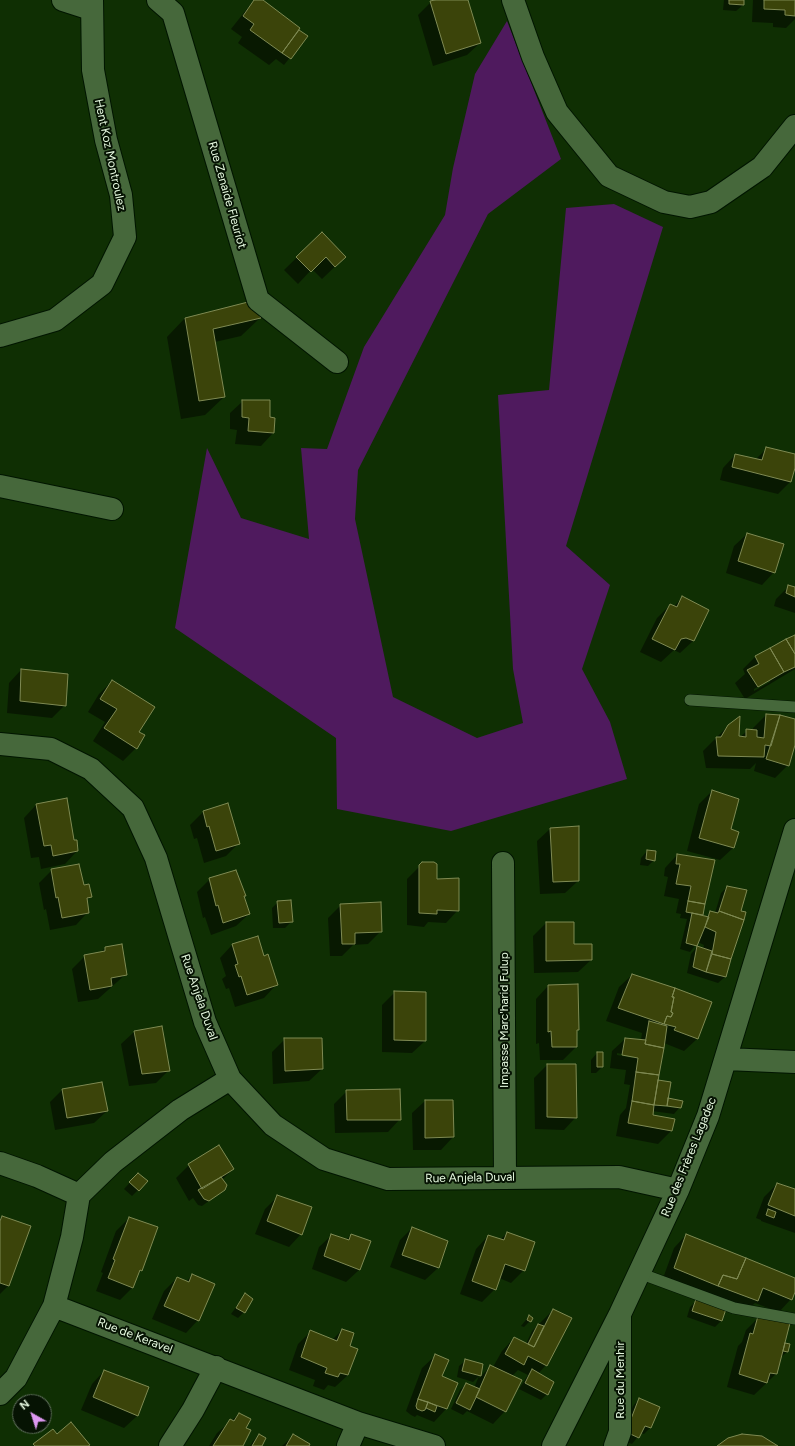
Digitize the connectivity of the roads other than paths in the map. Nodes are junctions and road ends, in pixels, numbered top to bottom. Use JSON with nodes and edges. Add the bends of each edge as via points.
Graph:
{"nodes":[{"id":1,"x":63,"y":0,"type":"edge"},
{"id":2,"x":158,"y":0,"type":"edge"},
{"id":3,"x":513,"y":0,"type":"edge"},
{"id":4,"x":91,"y":5,"type":"edge"},
{"id":5,"x":795,"y":126,"type":"edge"},
{"id":6,"x":0,"y":336,"type":"edge"},
{"id":7,"x":337,"y":362,"type":"dead end"},
{"id":8,"x":0,"y":486,"type":"edge"},
{"id":9,"x":112,"y":509,"type":"dead end"},
{"id":10,"x":690,"y":700,"type":"dead end"},
{"id":11,"x":795,"y":707,"type":"edge"},
{"id":12,"x":0,"y":744,"type":"edge"},
{"id":13,"x":795,"y":830,"type":"edge"},
{"id":14,"x":503,"y":863,"type":"dead end"},
{"id":15,"x":726,"y":1059,"type":"junction"},
{"id":16,"x":795,"y":1062,"type":"edge"},
{"id":17,"x":230,"y":1079,"type":"junction"},
{"id":18,"x":0,"y":1163,"type":"edge"},
{"id":19,"x":505,"y":1177,"type":"junction"},
{"id":20,"x":678,"y":1190,"type":"junction"},
{"id":21,"x":79,"y":1195,"type":"junction"},
{"id":22,"x":639,"y":1273,"type":"junction"},
{"id":23,"x":54,"y":1306,"type":"junction"},
{"id":24,"x":620,"y":1314,"type":"junction"},
{"id":25,"x":795,"y":1319,"type":"edge"},
{"id":26,"x":216,"y":1367,"type":"junction"},
{"id":27,"x":0,"y":1394,"type":"edge"},
{"id":28,"x":358,"y":1423,"type":"junction"},
{"id":29,"x":170,"y":1446,"type":"edge"},
{"id":30,"x":348,"y":1446,"type":"edge"},
{"id":31,"x":434,"y":1446,"type":"edge"},
{"id":32,"x":553,"y":1446,"type":"edge"},
{"id":33,"x":615,"y":1446,"type":"edge"}],
"edges":[{"from":1,"to":4,"type":"street"},
{"from":2,"to":7,"type":"street","name":"Rue Zenaïde Fleuriot","via":[[173,13],[258,300]]},
{"from":3,"to":5,"type":"street","via":[[533,57],[557,112],[609,176],[664,202],[690,207],[711,202],[762,167]]},
{"from":4,"to":6,"type":"street","name":"Hent Koz Montroulez","via":[[93,70],[106,140],[121,195],[125,237],[102,284],[55,320]]},
{"from":8,"to":9,"type":"street"},
{"from":10,"to":11,"type":"lane"},
{"from":12,"to":17,"type":"street","name":"Rue Anjela Duval","via":[[51,749],[91,768],[133,808],[156,858],[205,1022]]},
{"from":13,"to":15,"type":"street","name":"Rue des Frères Lagadec"},
{"from":14,"to":19,"type":"street","name":"Impasse Marc'harid Fulup"},
{"from":15,"to":16,"type":"street"},
{"from":15,"to":20,"type":"street","name":"Rue des Frères Lagadec","via":[[708,1116]]},
{"from":17,"to":19,"type":"street","name":"Rue Anjela Duval","via":[[273,1124],[324,1159],[388,1179]]},
{"from":17,"to":21,"type":"street","via":[[180,1110],[113,1162]]},
{"from":18,"to":21,"type":"street"},
{"from":19,"to":20,"type":"street","name":"Rue Anjela Duval","via":[[619,1177]]},
{"from":20,"to":22,"type":"street","name":"Rue des Frères Lagadec"},
{"from":21,"to":23,"type":"street","via":[[72,1237]]},
{"from":22,"to":24,"type":"street","name":"Rue des Frères Lagadec"},
{"from":22,"to":25,"type":"lane","via":[[734,1308]]},
{"from":23,"to":26,"type":"street","name":"Rue de Keravel"},
{"from":23,"to":27,"type":"street","via":[[16,1378]]},
{"from":24,"to":32,"type":"street","name":"Rue des Frères Lagadec"},
{"from":24,"to":33,"type":"street","name":"Rue du Menhir","via":[[620,1432]]},
{"from":26,"to":28,"type":"street","name":"Rue de Keravel"},
{"from":26,"to":29,"type":"street"},
{"from":28,"to":30,"type":"street"},
{"from":28,"to":31,"type":"street","name":"Rue de Keravel"}]}
